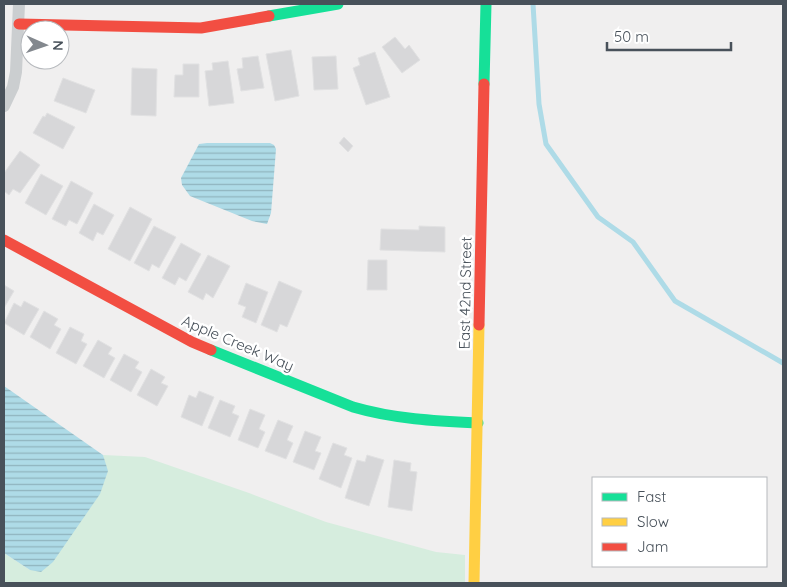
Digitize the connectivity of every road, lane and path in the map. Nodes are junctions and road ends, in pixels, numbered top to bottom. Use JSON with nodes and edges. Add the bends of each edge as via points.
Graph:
{"nodes":[{"id":1,"x":19,"y":4,"type":"edge"},
{"id":2,"x":338,"y":4,"type":"edge"},
{"id":3,"x":486,"y":4,"type":"edge"},
{"id":4,"x":18,"y":24,"type":"junction"},
{"id":5,"x":4,"y":106,"type":"edge"},
{"id":6,"x":4,"y":240,"type":"edge"},
{"id":7,"x":478,"y":423,"type":"junction"},
{"id":8,"x":474,"y":583,"type":"edge"}],
"edges":[{"from":1,"to":4,"type":"street"},
{"from":2,"to":4,"type":"street","via":[[201,28]]},
{"from":3,"to":7,"type":"street","name":"East 42nd Street"},
{"from":4,"to":5,"type":"street","via":[[16,72]]},
{"from":6,"to":7,"type":"street","name":"Apple Creek Way","via":[[192,342],[353,406],[396,418]]},
{"from":7,"to":8,"type":"street","name":"East 42nd Street"}]}
